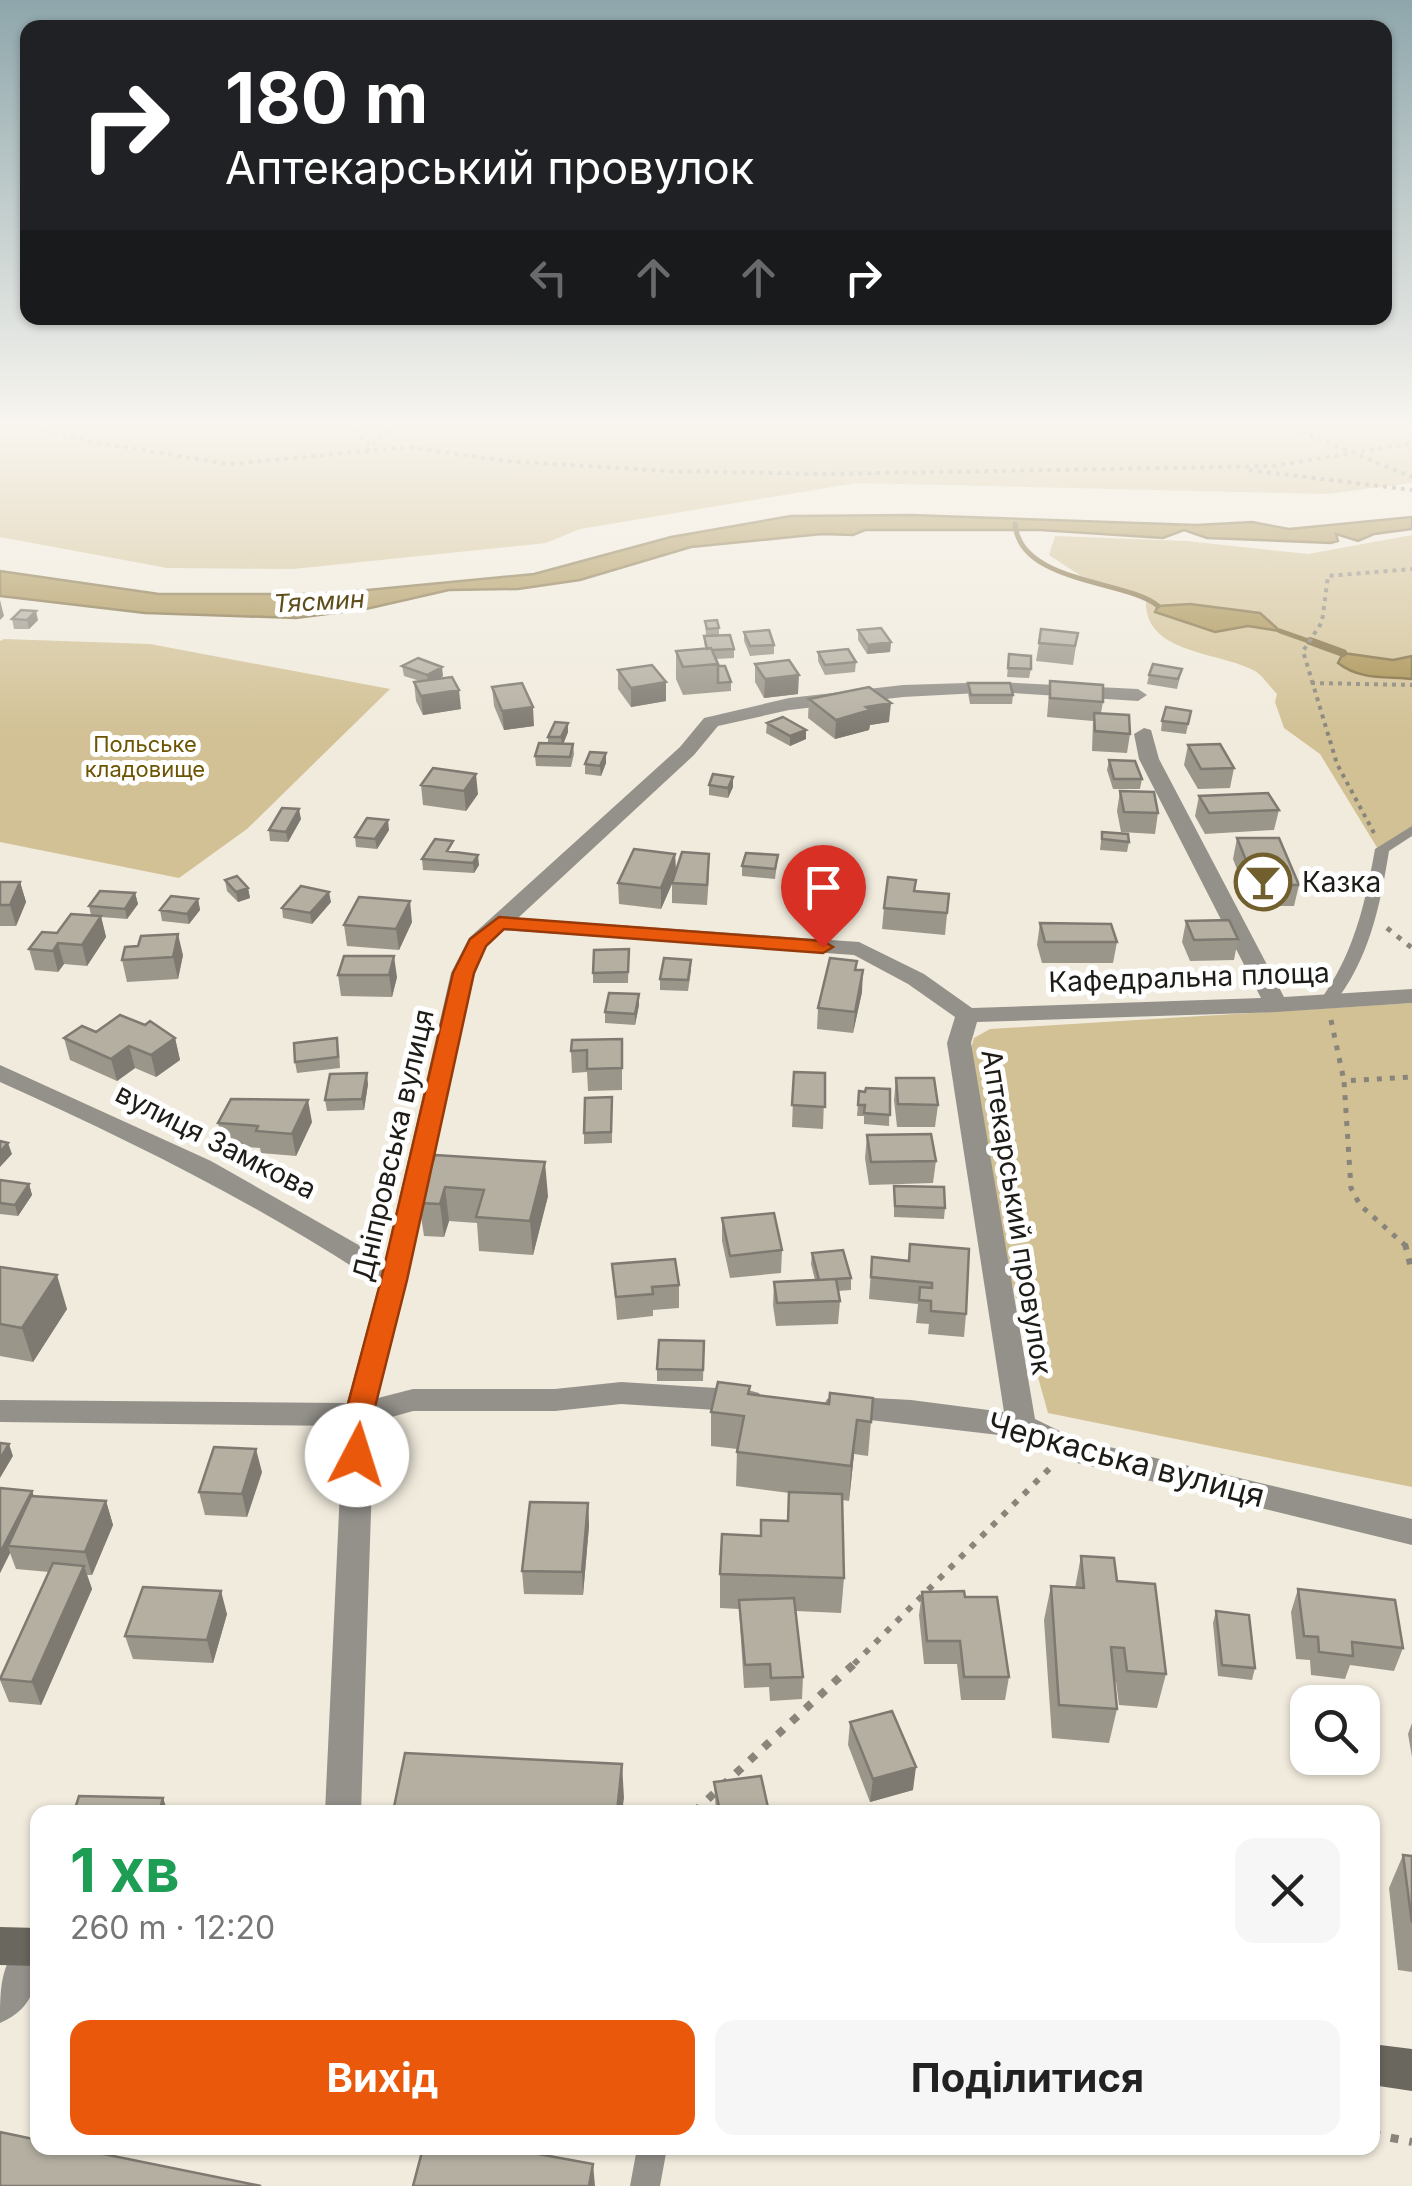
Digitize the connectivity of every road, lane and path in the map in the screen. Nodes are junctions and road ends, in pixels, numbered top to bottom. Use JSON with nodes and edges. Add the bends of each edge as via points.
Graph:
{"nodes":[{"id":1,"x":1412,"y":568,"type":"edge"},
{"id":2,"x":1311,"y":682,"type":"junction"},
{"id":3,"x":1412,"y":685,"type":"edge"},
{"id":4,"x":1138,"y":695,"type":"dead end"},
{"id":5,"x":1144,"y":734,"type":"dead end"},
{"id":6,"x":1412,"y":830,"type":"edge"},
{"id":7,"x":1382,"y":849,"type":"junction"},
{"id":8,"x":499,"y":923,"type":"junction"},
{"id":9,"x":1412,"y":996,"type":"edge"},
{"id":10,"x":1326,"y":1002,"type":"junction"},
{"id":11,"x":1276,"y":1006,"type":"junction"},
{"id":12,"x":968,"y":1015,"type":"junction"},
{"id":13,"x":0,"y":1073,"type":"edge"},
{"id":14,"x":1412,"y":1077,"type":"edge"},
{"id":15,"x":1344,"y":1081,"type":"junction"},
{"id":16,"x":1412,"y":1272,"type":"edge"},
{"id":17,"x":394,"y":1280,"type":"junction"},
{"id":18,"x":776,"y":1403,"type":"edge"},
{"id":19,"x":814,"y":1405,"type":"edge"},
{"id":20,"x":0,"y":1411,"type":"edge"},
{"id":21,"x":359,"y":1415,"type":"junction"},
{"id":22,"x":1021,"y":1426,"type":"junction"},
{"id":23,"x":1069,"y":1449,"type":"junction"},
{"id":24,"x":1412,"y":1532,"type":"edge"},
{"id":25,"x":342,"y":1805,"type":"edge"},
{"id":26,"x":699,"y":1805,"type":"edge"},
{"id":27,"x":0,"y":1946,"type":"edge"},
{"id":28,"x":30,"y":1949,"type":"edge"},
{"id":29,"x":30,"y":1961,"type":"edge"},
{"id":30,"x":0,"y":2003,"type":"edge"},
{"id":31,"x":1380,"y":2065,"type":"edge"},
{"id":32,"x":1412,"y":2070,"type":"edge"},
{"id":33,"x":1380,"y":2136,"type":"edge"},
{"id":34,"x":1412,"y":2142,"type":"edge"},
{"id":35,"x":651,"y":2155,"type":"edge"},
{"id":36,"x":645,"y":2186,"type":"edge"}],
"edges":[{"from":1,"to":2,"type":"path","via":[[1328,576],[1322,622],[1302,651]]},
{"from":2,"to":3,"type":"path"},
{"from":2,"to":7,"type":"path","via":[[1337,764]]},
{"from":4,"to":8,"type":"street","name":"Дніпровська вулиця","via":[[998,687],[903,691],[789,704],[711,722]]},
{"from":5,"to":11,"type":"street","via":[[1148,759]]},
{"from":6,"to":7,"type":"lane"},
{"from":7,"to":10,"type":"lane","via":[[1364,933],[1346,982]]},
{"from":8,"to":12,"type":"street","name":"Аптекарський провулок","via":[[859,949]]},
{"from":8,"to":17,"type":"street","name":"Дніпровська вулиця","via":[[477,943],[463,973]]},
{"from":9,"to":10,"type":"street","name":"Кафедральна площа"},
{"from":10,"to":11,"type":"street","name":"Кафедральна площа"},
{"from":10,"to":15,"type":"path"},
{"from":11,"to":12,"type":"street","name":"Кафедральна площа"},
{"from":12,"to":22,"type":"street","name":"Аптекарський провулок","via":[[959,1043]]},
{"from":13,"to":17,"type":"street","name":"вулиця Замкова","via":[[164,1144]]},
{"from":14,"to":15,"type":"path"},
{"from":15,"to":16,"type":"path","via":[[1354,1200],[1372,1223],[1405,1244]]},
{"from":17,"to":21,"type":"street","name":"Дніпровська вулиця"},
{"from":18,"to":21,"type":"street","via":[[621,1393],[414,1400]]},
{"from":19,"to":22,"type":"street","name":"Черкаська вулиця"},
{"from":20,"to":21,"type":"street"},
{"from":21,"to":25,"type":"street","name":"Дніпровська вулиця"},
{"from":22,"to":23,"type":"street","name":"Черкаська вулиця"},
{"from":23,"to":24,"type":"street","name":"Черкаська вулиця"},
{"from":23,"to":26,"type":"path","via":[[818,1700]]},
{"from":27,"to":28,"type":"main road"},
{"from":29,"to":30,"type":"street"},
{"from":31,"to":32,"type":"main road"},
{"from":33,"to":34,"type":"path"},
{"from":35,"to":36,"type":"lane"}]}
